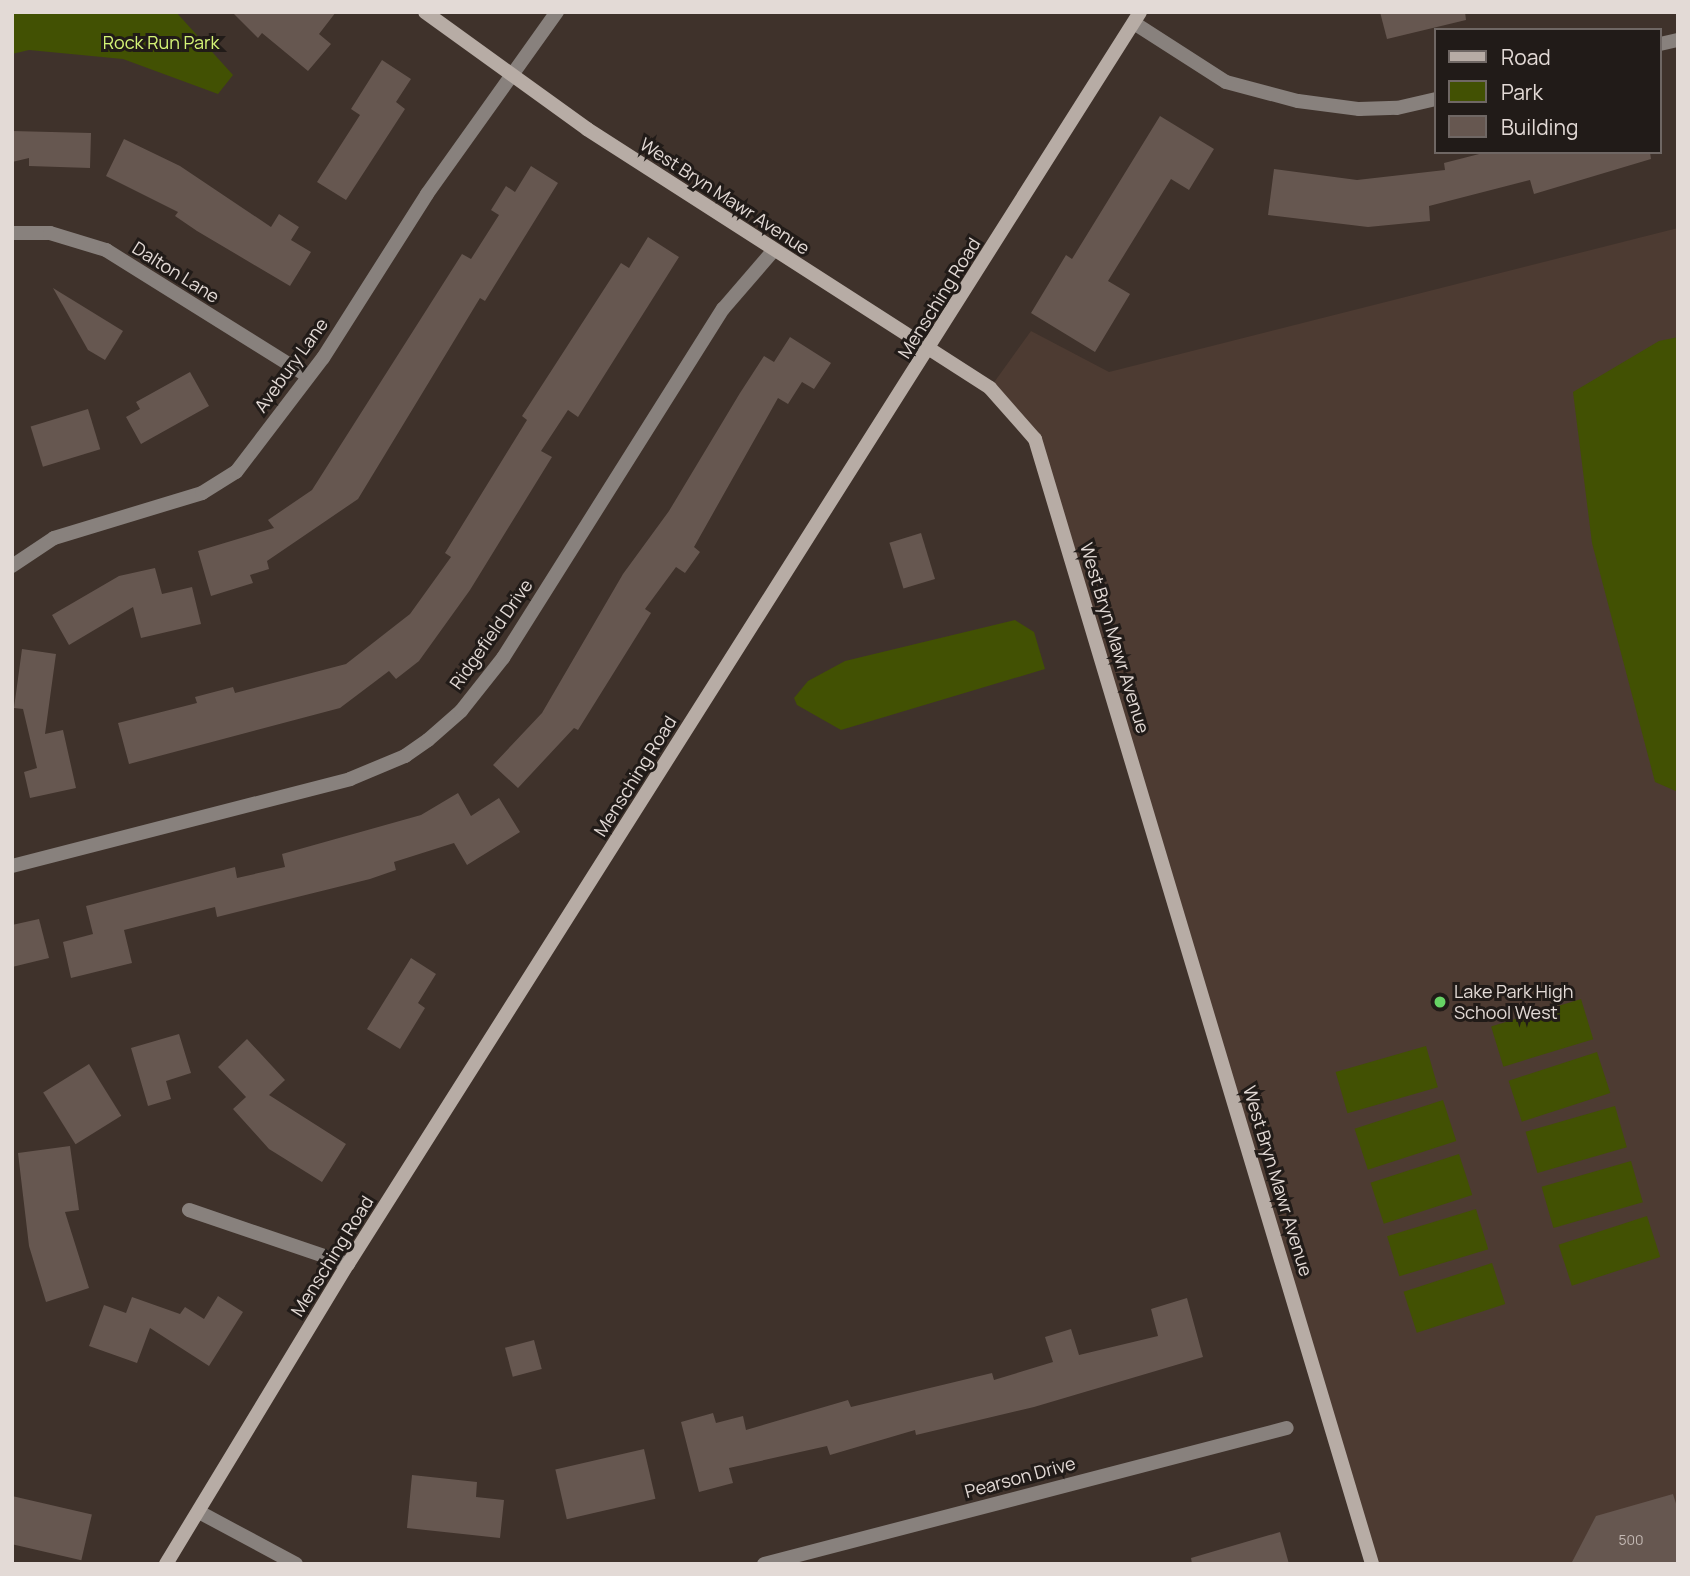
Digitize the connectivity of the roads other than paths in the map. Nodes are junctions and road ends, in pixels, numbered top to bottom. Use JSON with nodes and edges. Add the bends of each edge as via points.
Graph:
{"nodes":[{"id":1,"x":425,"y":12,"type":"edge"},
{"id":2,"x":557,"y":12,"type":"edge"},
{"id":3,"x":1137,"y":18,"type":"edge"},
{"id":4,"x":510,"y":74,"type":"junction"},
{"id":5,"x":1434,"y":99,"type":"edge"},
{"id":6,"x":12,"y":233,"type":"edge"},
{"id":7,"x":773,"y":250,"type":"junction"},
{"id":8,"x":929,"y":352,"type":"junction"},
{"id":9,"x":309,"y":376,"type":"junction"},
{"id":10,"x":12,"y":566,"type":"edge"},
{"id":11,"x":12,"y":866,"type":"edge"},
{"id":12,"x":189,"y":1210,"type":"dead end"},
{"id":13,"x":348,"y":1264,"type":"junction"},
{"id":14,"x":1287,"y":1428,"type":"dead end"},
{"id":15,"x":199,"y":1512,"type":"junction"},
{"id":16,"x":166,"y":1564,"type":"edge"},
{"id":17,"x":296,"y":1564,"type":"edge"},
{"id":18,"x":764,"y":1564,"type":"edge"},
{"id":19,"x":1373,"y":1564,"type":"edge"}],
"edges":[{"from":1,"to":4,"type":"street","name":"West Bryn Mawr Avenue"},
{"from":2,"to":4,"type":"street","name":"Avebury Lane"},
{"from":3,"to":5,"type":"street","via":[[1226,82],[1298,101],[1359,109],[1397,108]]},
{"from":3,"to":8,"type":"street","name":"Mensching Road"},
{"from":4,"to":7,"type":"street","name":"West Bryn Mawr Avenue"},
{"from":4,"to":9,"type":"street","name":"Avebury Lane"},
{"from":6,"to":9,"type":"street","name":"Dalton Lane","via":[[50,233],[106,250]]},
{"from":7,"to":8,"type":"street","name":"West Bryn Mawr Avenue"},
{"from":7,"to":11,"type":"street","name":"Ridgefield Drive","via":[[723,309],[503,658],[472,699],[428,740],[405,756],[350,779]]},
{"from":8,"to":13,"type":"street","name":"Mensching Road"},
{"from":8,"to":19,"type":"street","name":"West Bryn Mawr Avenue","via":[[990,388],[1035,439]]},
{"from":9,"to":10,"type":"street","name":"Avebury Lane","via":[[236,472],[202,493],[66,533]]},
{"from":12,"to":13,"type":"street"},
{"from":13,"to":15,"type":"street","name":"Mensching Road"},
{"from":14,"to":18,"type":"street","name":"Pearson Drive"},
{"from":15,"to":16,"type":"street","name":"Mensching Road"},
{"from":15,"to":17,"type":"street"}]}
